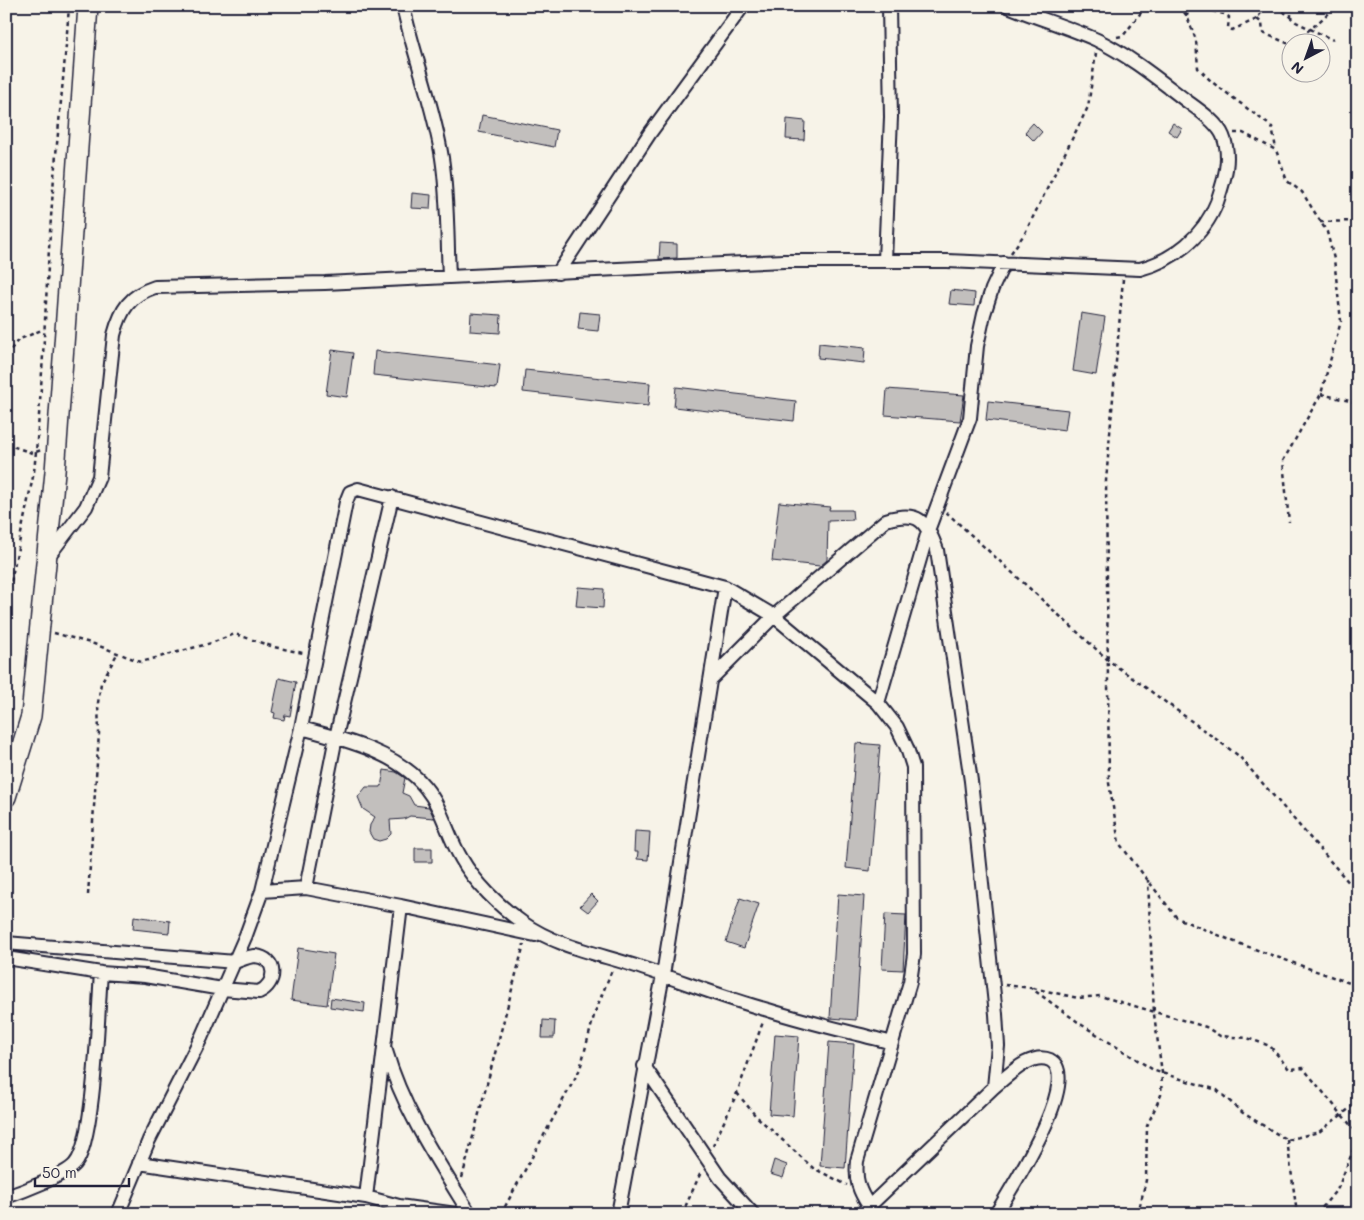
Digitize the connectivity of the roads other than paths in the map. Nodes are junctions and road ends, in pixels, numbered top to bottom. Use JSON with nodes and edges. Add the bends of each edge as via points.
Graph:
{"nodes":[{"id":1,"x":88,"y":6,"type":"edge"},
{"id":2,"x":403,"y":6,"type":"edge"},
{"id":3,"x":743,"y":6,"type":"edge"},
{"id":4,"x":889,"y":6,"type":"edge"},
{"id":5,"x":1008,"y":6,"type":"edge"},
{"id":6,"x":885,"y":260,"type":"junction"},
{"id":7,"x":1004,"y":264,"type":"junction"},
{"id":8,"x":558,"y":273,"type":"junction"},
{"id":9,"x":449,"y":276,"type":"junction"},
{"id":10,"x":392,"y":497,"type":"junction"},
{"id":11,"x":929,"y":528,"type":"junction"},
{"id":12,"x":47,"y":558,"type":"junction"},
{"id":13,"x":725,"y":587,"type":"junction"},
{"id":14,"x":774,"y":616,"type":"junction"},
{"id":15,"x":710,"y":680,"type":"junction"},
{"id":16,"x":878,"y":703,"type":"junction"},
{"id":17,"x":301,"y":728,"type":"junction"},
{"id":18,"x":336,"y":737,"type":"junction"},
{"id":19,"x":6,"y":797,"type":"edge"},
{"id":20,"x":306,"y":888,"type":"junction"},
{"id":21,"x":262,"y":890,"type":"junction"},
{"id":22,"x":401,"y":906,"type":"junction"},
{"id":23,"x":548,"y":939,"type":"junction"},
{"id":24,"x":6,"y":943,"type":"edge"},
{"id":25,"x":6,"y":958,"type":"edge"},
{"id":26,"x":235,"y":962,"type":"junction"},
{"id":27,"x":101,"y":973,"type":"junction"},
{"id":28,"x":663,"y":975,"type":"junction"},
{"id":29,"x":222,"y":989,"type":"junction"},
{"id":30,"x":892,"y":1043,"type":"junction"},
{"id":31,"x":384,"y":1047,"type":"junction"},
{"id":32,"x":644,"y":1066,"type":"junction"},
{"id":33,"x":994,"y":1087,"type":"junction"},
{"id":34,"x":139,"y":1163,"type":"junction"},
{"id":35,"x":6,"y":1197,"type":"edge"},
{"id":36,"x":366,"y":1197,"type":"junction"},
{"id":37,"x":865,"y":1210,"type":"edge"},
{"id":38,"x":118,"y":1214,"type":"edge"},
{"id":39,"x":456,"y":1214,"type":"edge"},
{"id":40,"x":470,"y":1214,"type":"edge"},
{"id":41,"x":618,"y":1214,"type":"edge"},
{"id":42,"x":753,"y":1214,"type":"edge"},
{"id":43,"x":996,"y":1214,"type":"edge"}],
"edges":[{"from":1,"to":12,"type":"main road"},
{"from":2,"to":9,"type":"street","via":[[442,158]]},
{"from":3,"to":8,"type":"street","via":[[650,133]]},
{"from":4,"to":6,"type":"street","via":[[891,118]]},
{"from":5,"to":7,"type":"street","via":[[1097,41],[1135,62],[1166,85],[1222,134],[1227,150],[1227,169],[1213,211],[1177,254],[1159,264],[1140,269]]},
{"from":6,"to":7,"type":"street"},
{"from":6,"to":8,"type":"street","via":[[740,262]]},
{"from":7,"to":11,"type":"street","via":[[984,314],[970,418]]},
{"from":8,"to":9,"type":"street"},
{"from":9,"to":12,"type":"street","via":[[325,283],[164,286],[132,298],[114,335],[102,456],[93,495]]},
{"from":10,"to":13,"type":"street"},
{"from":10,"to":17,"type":"street","via":[[363,489],[353,489],[348,496]]},
{"from":10,"to":18,"type":"street"},
{"from":11,"to":14,"type":"street","via":[[908,516],[886,520]]},
{"from":11,"to":16,"type":"street"},
{"from":11,"to":33,"type":"street","via":[[937,550],[971,781],[998,1046]]},
{"from":12,"to":19,"type":"main road","via":[[31,716]]},
{"from":13,"to":14,"type":"street"},
{"from":13,"to":15,"type":"street"},
{"from":14,"to":15,"type":"street"},
{"from":14,"to":16,"type":"street"},
{"from":15,"to":28,"type":"street"},
{"from":16,"to":30,"type":"street","via":[[896,727],[913,768],[914,954],[910,982]]},
{"from":17,"to":18,"type":"street"},
{"from":17,"to":21,"type":"street"},
{"from":18,"to":20,"type":"street"},
{"from":18,"to":23,"type":"street","via":[[382,756],[425,786],[442,814],[461,858],[479,882],[501,905]]},
{"from":20,"to":21,"type":"street"},
{"from":20,"to":22,"type":"street"},
{"from":21,"to":26,"type":"street"},
{"from":22,"to":23,"type":"street"},
{"from":22,"to":31,"type":"street"},
{"from":23,"to":28,"type":"street"},
{"from":24,"to":26,"type":"street"},
{"from":25,"to":27,"type":"street"},
{"from":26,"to":29,"type":"street"},
{"from":26,"to":29,"type":"street","via":[[252,956],[262,958],[271,964],[274,973],[271,983],[259,992]]},
{"from":27,"to":29,"type":"street","via":[[145,976]]},
{"from":27,"to":35,"type":"street","via":[[92,1101],[82,1154],[70,1169]]},
{"from":28,"to":30,"type":"street","via":[[767,1010]]},
{"from":28,"to":32,"type":"street"},
{"from":29,"to":34,"type":"street"},
{"from":30,"to":37,"type":"street","via":[[857,1161],[855,1176]]},
{"from":31,"to":36,"type":"street"},
{"from":31,"to":40,"type":"street","via":[[394,1078],[429,1148]]},
{"from":32,"to":41,"type":"street"},
{"from":32,"to":42,"type":"street","via":[[720,1178]]},
{"from":33,"to":37,"type":"street"},
{"from":33,"to":43,"type":"street","via":[[1017,1068],[1037,1059],[1046,1058],[1058,1069],[1059,1090],[1055,1103],[1041,1135]]},
{"from":34,"to":36,"type":"street"},
{"from":34,"to":38,"type":"street"},
{"from":36,"to":39,"type":"street","via":[[400,1206]]}]}
